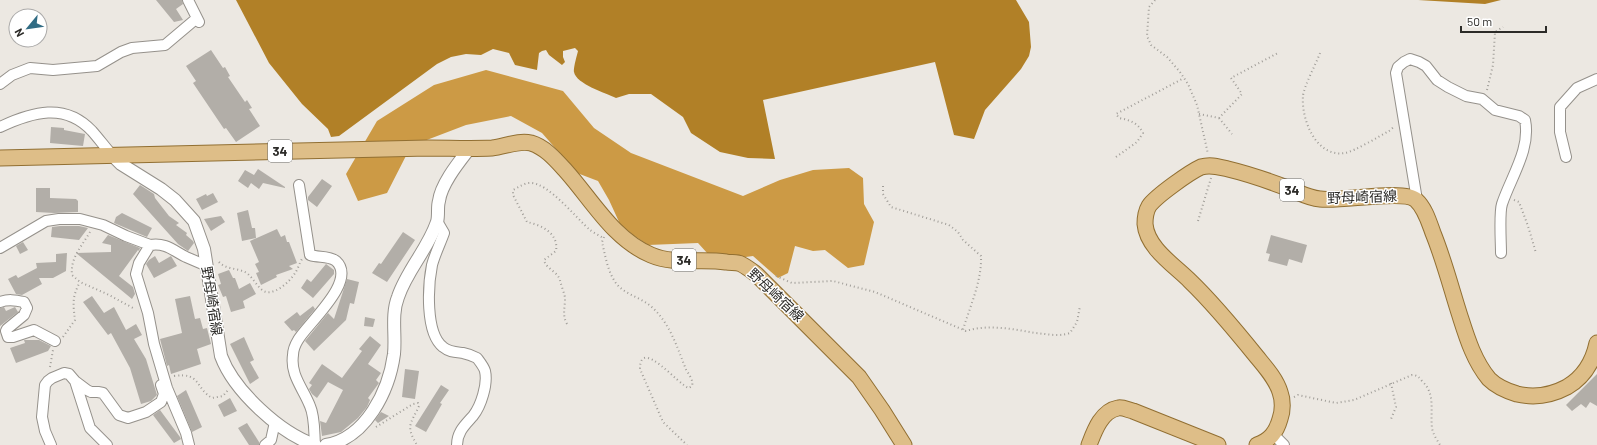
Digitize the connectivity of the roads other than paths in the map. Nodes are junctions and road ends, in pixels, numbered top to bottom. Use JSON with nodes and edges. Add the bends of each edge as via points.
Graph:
{"nodes":[{"id":1,"x":188,"y":0,"type":"edge"},
{"id":2,"x":1597,"y":79,"type":"edge"},
{"id":3,"x":0,"y":84,"type":"edge"},
{"id":4,"x":0,"y":127,"type":"edge"},
{"id":5,"x":469,"y":149,"type":"junction"},
{"id":6,"x":112,"y":155,"type":"junction"},
{"id":7,"x":1566,"y":157,"type":"dead end"},
{"id":8,"x":0,"y":158,"type":"edge"},
{"id":9,"x":299,"y":185,"type":"dead end"},
{"id":10,"x":1417,"y":200,"type":"junction"},
{"id":11,"x":437,"y":221,"type":"junction"},
{"id":12,"x":150,"y":245,"type":"junction"},
{"id":13,"x":0,"y":248,"type":"edge"},
{"id":14,"x":1501,"y":253,"type":"dead end"},
{"id":15,"x":207,"y":266,"type":"junction"},
{"id":16,"x":0,"y":302,"type":"edge"},
{"id":17,"x":55,"y":341,"type":"road end"},
{"id":18,"x":1597,"y":343,"type":"edge"},
{"id":19,"x":154,"y":344,"type":"junction"},
{"id":20,"x":75,"y":381,"type":"junction"},
{"id":21,"x":275,"y":422,"type":"junction"},
{"id":22,"x":1279,"y":440,"type":"edge"},
{"id":23,"x":51,"y":445,"type":"edge"},
{"id":24,"x":106,"y":445,"type":"edge"},
{"id":25,"x":189,"y":445,"type":"edge"},
{"id":26,"x":265,"y":445,"type":"edge"},
{"id":27,"x":313,"y":445,"type":"edge"},
{"id":28,"x":326,"y":445,"type":"edge"},
{"id":29,"x":457,"y":445,"type":"edge"},
{"id":30,"x":904,"y":445,"type":"edge"},
{"id":31,"x":1089,"y":445,"type":"edge"},
{"id":32,"x":1218,"y":445,"type":"edge"},
{"id":33,"x":1256,"y":445,"type":"edge"}],
"edges":[{"from":1,"to":3,"type":"street","via":[[198,20],[165,46],[132,48],[97,66],[53,70],[30,68],[12,75]]},
{"from":2,"to":7,"type":"street","via":[[1577,88],[1560,107],[1560,132]]},
{"from":4,"to":6,"type":"street","name":"野母崎宿線","via":[[14,120],[47,112],[66,114],[88,127]]},
{"from":5,"to":6,"type":"main road","name":"野母崎宿線","number":"34"},
{"from":5,"to":11,"type":"street","via":[[445,185],[439,200]]},
{"from":5,"to":30,"type":"main road","name":"野母崎宿線","number":"34","via":[[523,143],[541,147],[580,187],[607,232],[620,235],[639,249],[665,260],[740,264],[756,274],[859,377]]},
{"from":6,"to":8,"type":"main road","name":"野母崎宿線","number":"34"},
{"from":6,"to":15,"type":"street","name":"野母崎宿線","via":[[121,164],[161,189],[183,208],[197,227]]},
{"from":9,"to":27,"type":"street","via":[[310,255],[329,257],[337,262],[342,272],[334,295],[298,339],[292,356],[298,384],[311,406]]},
{"from":10,"to":14,"type":"street","via":[[1396,73],[1398,67],[1410,60],[1426,66],[1437,80],[1448,88],[1484,100],[1495,110],[1525,120],[1522,156],[1501,206]]},
{"from":10,"to":18,"type":"main road","name":"野母崎宿線","via":[[1427,216],[1440,250],[1474,355],[1496,385],[1525,396],[1557,392],[1579,378],[1594,358]]},
{"from":10,"to":22,"type":"main road","name":"野母崎宿線","number":"34","via":[[1410,196],[1397,195],[1342,199],[1309,197],[1250,175],[1213,165],[1194,171],[1149,206],[1145,224],[1153,244],[1192,282],[1244,340],[1272,376],[1282,400]]},
{"from":11,"to":28,"type":"street","via":[[397,297],[394,312],[394,354],[384,390],[357,430],[342,440]]},
{"from":11,"to":29,"type":"street","via":[[444,233],[432,265],[431,324],[435,339],[443,348],[477,358],[485,371],[481,402],[462,428]]},
{"from":12,"to":13,"type":"street","via":[[103,225],[80,219],[59,219],[46,221]]},
{"from":12,"to":15,"type":"street","via":[[165,245]]},
{"from":12,"to":19,"type":"street","via":[[139,263],[136,274]]},
{"from":15,"to":21,"type":"street","name":"野母崎宿線","via":[[221,356],[227,371],[236,384]]},
{"from":16,"to":17,"type":"street","via":[[17,300],[24,302],[27,308],[24,315],[7,329],[8,337],[34,330]]},
{"from":19,"to":20,"type":"street","via":[[152,352],[164,398],[146,412],[135,417],[123,418],[103,394],[92,392]]},
{"from":19,"to":25,"type":"street","via":[[167,388]]},
{"from":20,"to":23,"type":"street","via":[[69,374],[64,373],[46,384],[42,417]]},
{"from":20,"to":24,"type":"street","via":[[90,428]]},
{"from":21,"to":26,"type":"street","via":[[271,440]]},
{"from":21,"to":27,"type":"street","name":"野母崎宿線"},
{"from":22,"to":33,"type":"main road"},
{"from":31,"to":32,"type":"main road","via":[[1101,419],[1113,410],[1122,408]]}]}
